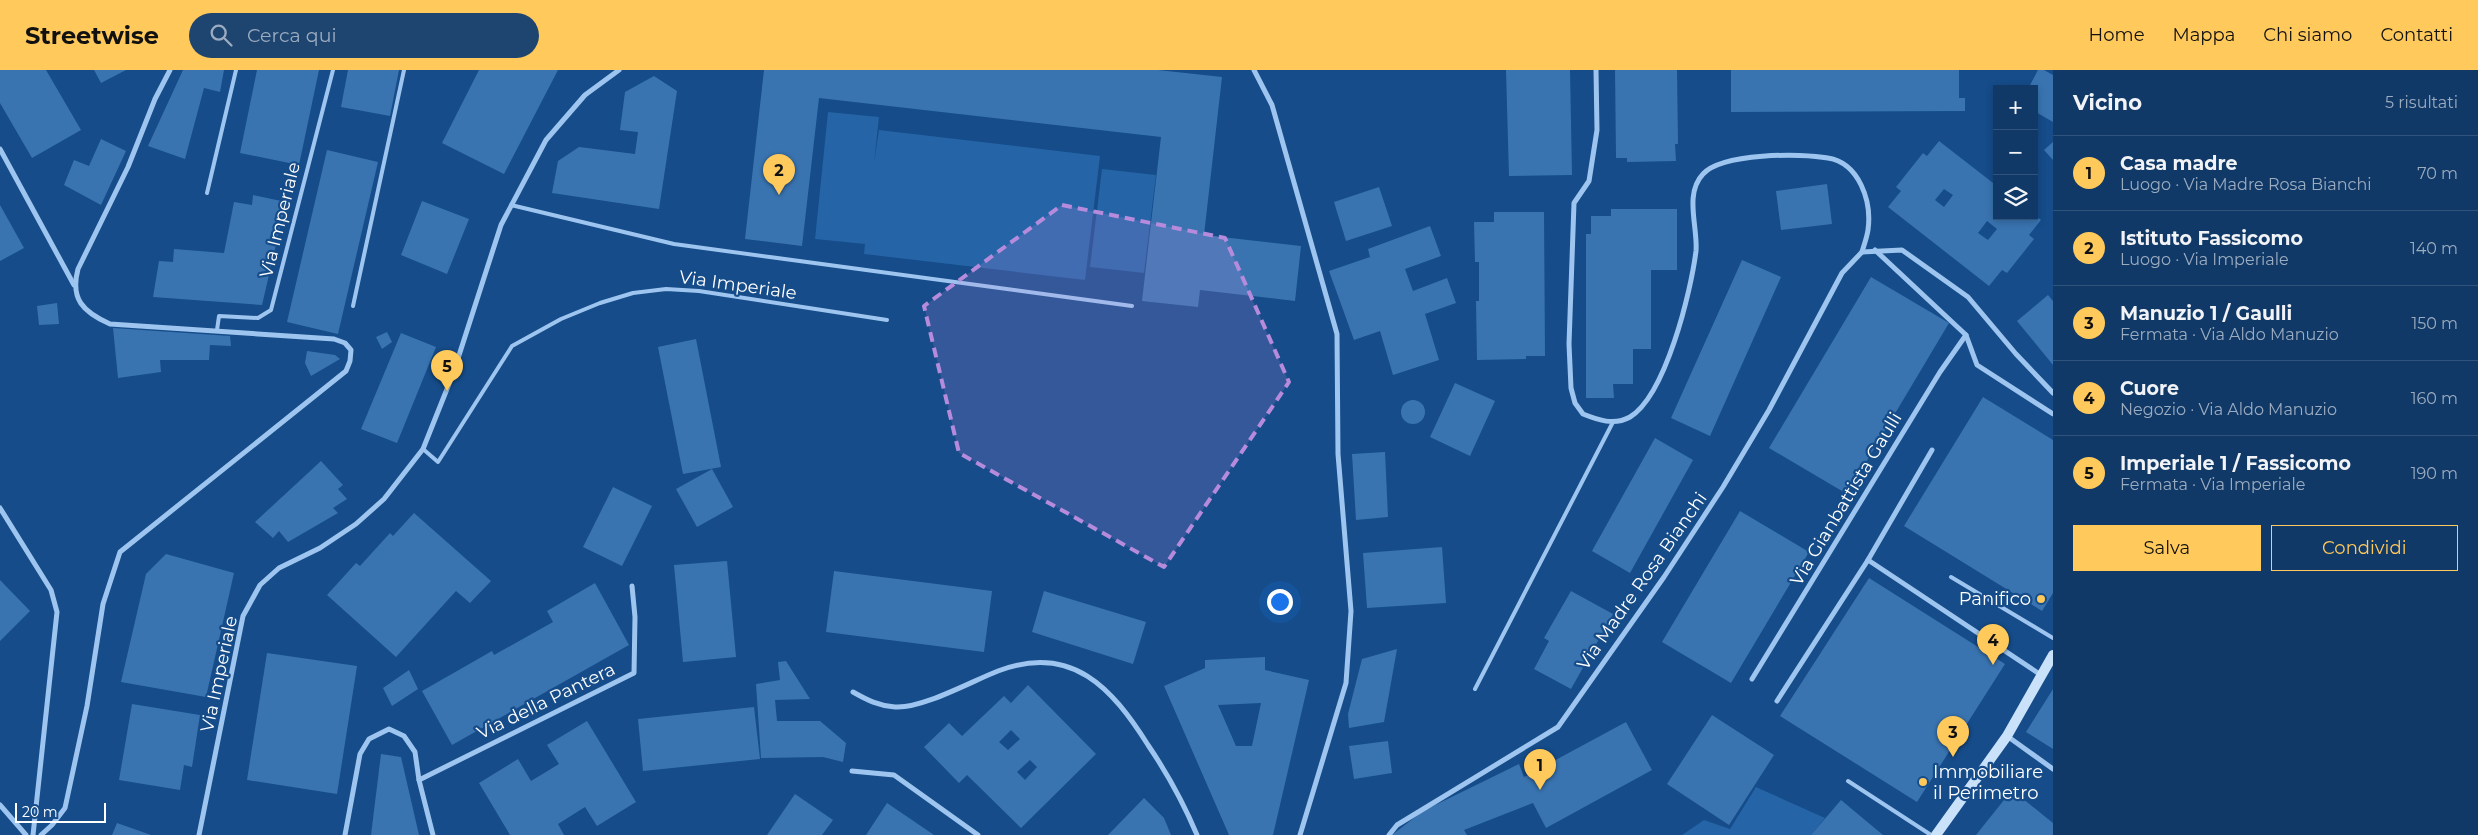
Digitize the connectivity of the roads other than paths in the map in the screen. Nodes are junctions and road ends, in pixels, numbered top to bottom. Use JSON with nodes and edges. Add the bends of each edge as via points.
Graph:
{"nodes":[{"id":1,"x":170,"y":70,"type":"edge"},
{"id":2,"x":236,"y":70,"type":"edge"},
{"id":3,"x":333,"y":70,"type":"edge"},
{"id":4,"x":404,"y":70,"type":"edge"},
{"id":5,"x":619,"y":70,"type":"edge"},
{"id":6,"x":1254,"y":70,"type":"edge"},
{"id":7,"x":1596,"y":70,"type":"edge"},
{"id":8,"x":0,"y":149,"type":"edge"},
{"id":9,"x":206,"y":193,"type":"dead end"},
{"id":10,"x":511,"y":205,"type":"junction"},
{"id":11,"x":1875,"y":250,"type":"junction"},
{"id":12,"x":1862,"y":252,"type":"junction"},
{"id":13,"x":74,"y":284,"type":"junction"},
{"id":14,"x":353,"y":306,"type":"dead end"},
{"id":15,"x":1132,"y":306,"type":"dead end"},
{"id":16,"x":887,"y":320,"type":"dead end"},
{"id":17,"x":217,"y":330,"type":"junction"},
{"id":18,"x":1966,"y":335,"type":"junction"},
{"id":19,"x":2053,"y":393,"type":"edge"},
{"id":20,"x":2053,"y":414,"type":"edge"},
{"id":21,"x":1613,"y":422,"type":"junction"},
{"id":22,"x":423,"y":449,"type":"junction"},
{"id":23,"x":1932,"y":450,"type":"dead end"},
{"id":24,"x":0,"y":508,"type":"edge"},
{"id":25,"x":1868,"y":560,"type":"junction"},
{"id":26,"x":1951,"y":577,"type":"dead end"},
{"id":27,"x":632,"y":586,"type":"dead end"},
{"id":28,"x":2053,"y":638,"type":"edge"},
{"id":29,"x":2053,"y":655,"type":"edge"},
{"id":30,"x":2041,"y":674,"type":"junction"},
{"id":31,"x":1752,"y":679,"type":"dead end"},
{"id":32,"x":1475,"y":689,"type":"dead end"},
{"id":33,"x":853,"y":692,"type":"dead end"},
{"id":34,"x":1777,"y":701,"type":"dead end"},
{"id":35,"x":2007,"y":736,"type":"junction"},
{"id":36,"x":2053,"y":769,"type":"edge"},
{"id":37,"x":852,"y":771,"type":"dead end"},
{"id":38,"x":419,"y":780,"type":"junction"},
{"id":39,"x":1848,"y":781,"type":"dead end"},
{"id":40,"x":0,"y":805,"type":"edge"},
{"id":41,"x":26,"y":835,"type":"edge"},
{"id":42,"x":33,"y":835,"type":"edge"},
{"id":43,"x":41,"y":835,"type":"edge"},
{"id":44,"x":199,"y":835,"type":"edge"},
{"id":45,"x":345,"y":835,"type":"edge"},
{"id":46,"x":433,"y":835,"type":"edge"},
{"id":47,"x":978,"y":835,"type":"edge"},
{"id":48,"x":1197,"y":835,"type":"edge"},
{"id":49,"x":1300,"y":835,"type":"edge"},
{"id":50,"x":1389,"y":835,"type":"edge"},
{"id":51,"x":1931,"y":835,"type":"edge"},
{"id":52,"x":1936,"y":835,"type":"edge"}],
"edges":[{"from":1,"to":13,"type":"street"},
{"from":2,"to":9,"type":"lane"},
{"from":3,"to":17,"type":"lane","name":"Via Imperiale","via":[[271,310],[258,318],[219,316]]},
{"from":4,"to":14,"type":"lane"},
{"from":5,"to":10,"type":"street","name":"Via Imperiale","via":[[585,95],[546,140]]},
{"from":6,"to":49,"type":"street","via":[[1272,105],[1337,334],[1338,454],[1351,611],[1346,683]]},
{"from":7,"to":21,"type":"street","via":[[1597,130],[1589,180],[1574,203],[1571,388],[1575,403],[1583,414]]},
{"from":8,"to":13,"type":"street"},
{"from":10,"to":15,"type":"lane","via":[[674,244]]},
{"from":10,"to":22,"type":"street","name":"Via Imperiale","via":[[501,225],[453,374]]},
{"from":11,"to":12,"type":"street"},
{"from":11,"to":18,"type":"street"},
{"from":11,"to":19,"type":"street","via":[[1902,250],[1968,297]]},
{"from":12,"to":21,"type":"street","via":[[1868,230],[1865,192],[1856,176],[1836,159],[1818,156],[1763,157],[1713,166],[1697,182],[1694,194],[1696,249],[1686,307],[1670,353],[1641,408],[1629,417]]},
{"from":12,"to":50,"type":"street","name":"Via Madre Rosa Bianchi","via":[[1842,273],[1769,410],[1723,487],[1558,727],[1397,825]]},
{"from":13,"to":17,"type":"street","via":[[84,306],[96,318],[110,324]]},
{"from":16,"to":22,"type":"lane","name":"Via Imperiale","via":[[699,290],[633,293],[561,319],[512,346],[438,462]]},
{"from":17,"to":43,"type":"street","via":[[334,338],[345,343],[350,350],[350,361],[346,371],[120,552],[103,604],[87,706],[65,808]]},
{"from":18,"to":20,"type":"street","via":[[1977,365]]},
{"from":18,"to":31,"type":"street","name":"Via Gianbattista Gaulli","via":[[1940,372]]},
{"from":21,"to":32,"type":"lane"},
{"from":22,"to":44,"type":"street","name":"Via Imperiale","via":[[384,499],[356,524],[320,548],[279,568],[260,585],[243,616]]},
{"from":23,"to":25,"type":"street"},
{"from":24,"to":42,"type":"street","via":[[51,590],[57,612]]},
{"from":25,"to":30,"type":"street"},
{"from":25,"to":34,"type":"street"},
{"from":26,"to":28,"type":"lane"},
{"from":27,"to":38,"type":"street","name":"Via della Pantera","via":[[634,673]]},
{"from":29,"to":30,"type":"street"},
{"from":30,"to":35,"type":"street"},
{"from":33,"to":48,"type":"street","via":[[872,703],[897,707],[924,701],[1000,670],[1034,661],[1064,665],[1099,683],[1126,710],[1161,765]]},
{"from":35,"to":36,"type":"street"},
{"from":35,"to":52,"type":"street"},
{"from":37,"to":47,"type":"street","via":[[894,775]]},
{"from":38,"to":45,"type":"street","via":[[415,752],[404,736],[388,729],[369,739],[360,754]]},
{"from":38,"to":46,"type":"street"},
{"from":39,"to":51,"type":"lane"},
{"from":40,"to":41,"type":"street"}]}
